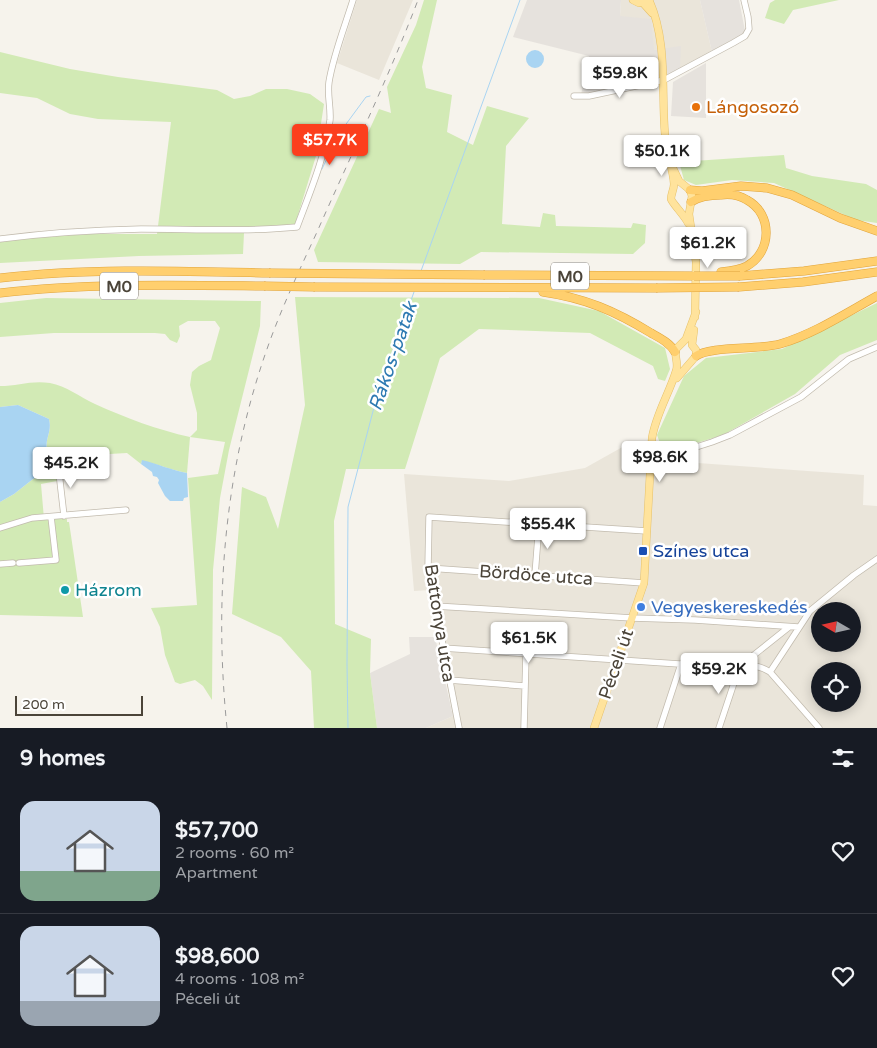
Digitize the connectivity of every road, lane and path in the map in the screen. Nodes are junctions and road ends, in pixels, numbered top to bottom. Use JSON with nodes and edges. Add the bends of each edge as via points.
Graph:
{"nodes":[{"id":1,"x":353,"y":0,"type":"edge"},
{"id":2,"x":633,"y":0,"type":"edge"},
{"id":3,"x":744,"y":0,"type":"edge"},
{"id":4,"x":646,"y":1,"type":"edge"},
{"id":5,"x":664,"y":80,"type":"junction"},
{"id":6,"x":574,"y":96,"type":"dead end"},
{"id":7,"x":670,"y":162,"type":"junction"},
{"id":8,"x":687,"y":189,"type":"junction"},
{"id":9,"x":673,"y":191,"type":"junction"},
{"id":10,"x":691,"y":203,"type":"junction"},
{"id":11,"x":678,"y":208,"type":"junction"},
{"id":12,"x":690,"y":228,"type":"junction"},
{"id":13,"x":877,"y":231,"type":"edge"},
{"id":14,"x":0,"y":239,"type":"edge"},
{"id":15,"x":877,"y":261,"type":"edge"},
{"id":16,"x":877,"y":272,"type":"edge"},
{"id":17,"x":694,"y":276,"type":"junction"},
{"id":18,"x":0,"y":278,"type":"edge"},
{"id":19,"x":514,"y":288,"type":"junction"},
{"id":20,"x":0,"y":293,"type":"edge"},
{"id":21,"x":877,"y":296,"type":"edge"},
{"id":22,"x":696,"y":312,"type":"junction"},
{"id":23,"x":683,"y":343,"type":"junction"},
{"id":24,"x":692,"y":345,"type":"junction"},
{"id":25,"x":877,"y":347,"type":"edge"},
{"id":26,"x":676,"y":356,"type":"junction"},
{"id":27,"x":696,"y":356,"type":"junction"},
{"id":28,"x":689,"y":364,"type":"junction"},
{"id":29,"x":669,"y":391,"type":"junction"},
{"id":30,"x":651,"y":451,"type":"junction"},
{"id":31,"x":58,"y":464,"type":"dead end"},
{"id":32,"x":126,"y":510,"type":"dead end"},
{"id":33,"x":64,"y":516,"type":"junction"},
{"id":34,"x":51,"y":517,"type":"junction"},
{"id":35,"x":539,"y":524,"type":"junction"},
{"id":36,"x":0,"y":528,"type":"edge"},
{"id":37,"x":647,"y":530,"type":"junction"},
{"id":38,"x":877,"y":559,"type":"edge"},
{"id":39,"x":0,"y":564,"type":"edge"},
{"id":40,"x":428,"y":568,"type":"junction"},
{"id":41,"x":535,"y":575,"type":"junction"},
{"id":42,"x":644,"y":582,"type":"junction"},
{"id":43,"x":435,"y":606,"type":"junction"},
{"id":44,"x":632,"y":618,"type":"junction"},
{"id":45,"x":789,"y":627,"type":"junction"},
{"id":46,"x":798,"y":628,"type":"junction"},
{"id":47,"x":443,"y":648,"type":"junction"},
{"id":48,"x":526,"y":654,"type":"junction"},
{"id":49,"x":617,"y":660,"type":"junction"},
{"id":50,"x":681,"y":664,"type":"junction"},
{"id":51,"x":738,"y":668,"type":"junction"},
{"id":52,"x":770,"y":672,"type":"junction"},
{"id":53,"x":449,"y":680,"type":"junction"},
{"id":54,"x":525,"y":686,"type":"junction"},
{"id":55,"x":459,"y":728,"type":"edge"},
{"id":56,"x":524,"y":728,"type":"edge"},
{"id":57,"x":594,"y":728,"type":"edge"},
{"id":58,"x":660,"y":728,"type":"edge"},
{"id":59,"x":719,"y":728,"type":"edge"},
{"id":60,"x":819,"y":728,"type":"edge"}],
"edges":[{"from":1,"to":14,"type":"street","via":[[329,79],[330,119],[324,150],[297,227],[54,233]]},
{"from":2,"to":4,"type":"main road"},
{"from":3,"to":5,"type":"street","via":[[749,20],[745,36]]},
{"from":4,"to":5,"type":"main road","via":[[658,30]]},
{"from":5,"to":6,"type":"street","via":[[589,96]]},
{"from":5,"to":7,"type":"main road","via":[[664,124]]},
{"from":7,"to":8,"type":"main road","via":[[679,181]]},
{"from":7,"to":9,"type":"main road"},
{"from":8,"to":9,"type":"main road","via":[[678,187]]},
{"from":8,"to":10,"type":"main road","via":[[692,196]]},
{"from":8,"to":13,"type":"highway","via":[[767,188],[792,195]]},
{"from":9,"to":11,"type":"main road","via":[[671,200]]},
{"from":10,"to":11,"type":"main road","via":[[686,208]]},
{"from":10,"to":12,"type":"main road"},
{"from":10,"to":17,"type":"highway","bridge":true,"via":[[698,198],[716,195],[741,197],[751,202],[764,220],[766,231],[765,243],[757,259],[740,269]]},
{"from":11,"to":12,"type":"main road"},
{"from":12,"to":22,"type":"main road","via":[[696,262]]},
{"from":15,"to":17,"type":"highway","number":"M0","bridge":true,"via":[[804,271]]},
{"from":16,"to":19,"type":"highway","number":"M0","bridge":true,"via":[[739,287]]},
{"from":17,"to":18,"type":"highway","number":"M0","bridge":true,"via":[[118,272]]},
{"from":19,"to":20,"type":"highway","number":"M0","bridge":true,"via":[[102,286]]},
{"from":19,"to":26,"type":"highway","via":[[566,295],[597,304],[669,344]]},
{"from":21,"to":27,"type":"highway","via":[[787,342],[710,351]]},
{"from":22,"to":23,"type":"main road"},
{"from":22,"to":24,"type":"main road"},
{"from":23,"to":24,"type":"main road"},
{"from":23,"to":26,"type":"main road","via":[[678,346]]},
{"from":24,"to":27,"type":"main road"},
{"from":25,"to":30,"type":"street","via":[[849,359],[801,397],[730,435],[687,450]]},
{"from":26,"to":28,"type":"main road","via":[[682,364]]},
{"from":26,"to":29,"type":"main road","via":[[677,368]]},
{"from":27,"to":28,"type":"main road"},
{"from":28,"to":29,"type":"main road"},
{"from":29,"to":30,"type":"main road","name":"Péceli út","via":[[654,426]]},
{"from":30,"to":37,"type":"main road","name":"Péceli út"},
{"from":31,"to":33,"type":"street"},
{"from":32,"to":33,"type":"street"},
{"from":33,"to":34,"type":"street"},
{"from":34,"to":36,"type":"street","via":[[32,518]]},
{"from":34,"to":39,"type":"street","via":[[56,560]]},
{"from":35,"to":37,"type":"street"},
{"from":35,"to":40,"type":"street","name":"Battonya utca","via":[[429,517]]},
{"from":35,"to":41,"type":"street"},
{"from":37,"to":42,"type":"main road","name":"Péceli út"},
{"from":38,"to":46,"type":"street","via":[[810,611]]},
{"from":40,"to":41,"type":"street","name":"Bördöce utca"},
{"from":40,"to":43,"type":"street","name":"Battonya utca"},
{"from":41,"to":42,"type":"street","name":"Bördöce utca"},
{"from":42,"to":44,"type":"main road","name":"Péceli út"},
{"from":43,"to":44,"type":"street"},
{"from":43,"to":47,"type":"street","name":"Battonya utca"},
{"from":44,"to":45,"type":"street"},
{"from":44,"to":49,"type":"main road","name":"Péceli út"},
{"from":45,"to":46,"type":"street"},
{"from":45,"to":51,"type":"street"},
{"from":46,"to":52,"type":"street"},
{"from":47,"to":48,"type":"street"},
{"from":47,"to":53,"type":"street","name":"Battonya utca"},
{"from":48,"to":49,"type":"street"},
{"from":48,"to":54,"type":"street"},
{"from":49,"to":50,"type":"street"},
{"from":49,"to":57,"type":"main road","name":"Péceli út"},
{"from":50,"to":51,"type":"street"},
{"from":50,"to":58,"type":"street"},
{"from":51,"to":52,"type":"street","via":[[760,666]]},
{"from":51,"to":59,"type":"street"},
{"from":52,"to":60,"type":"street"},
{"from":53,"to":54,"type":"street"},
{"from":53,"to":55,"type":"street","name":"Battonya utca"},
{"from":54,"to":56,"type":"street"}]}
